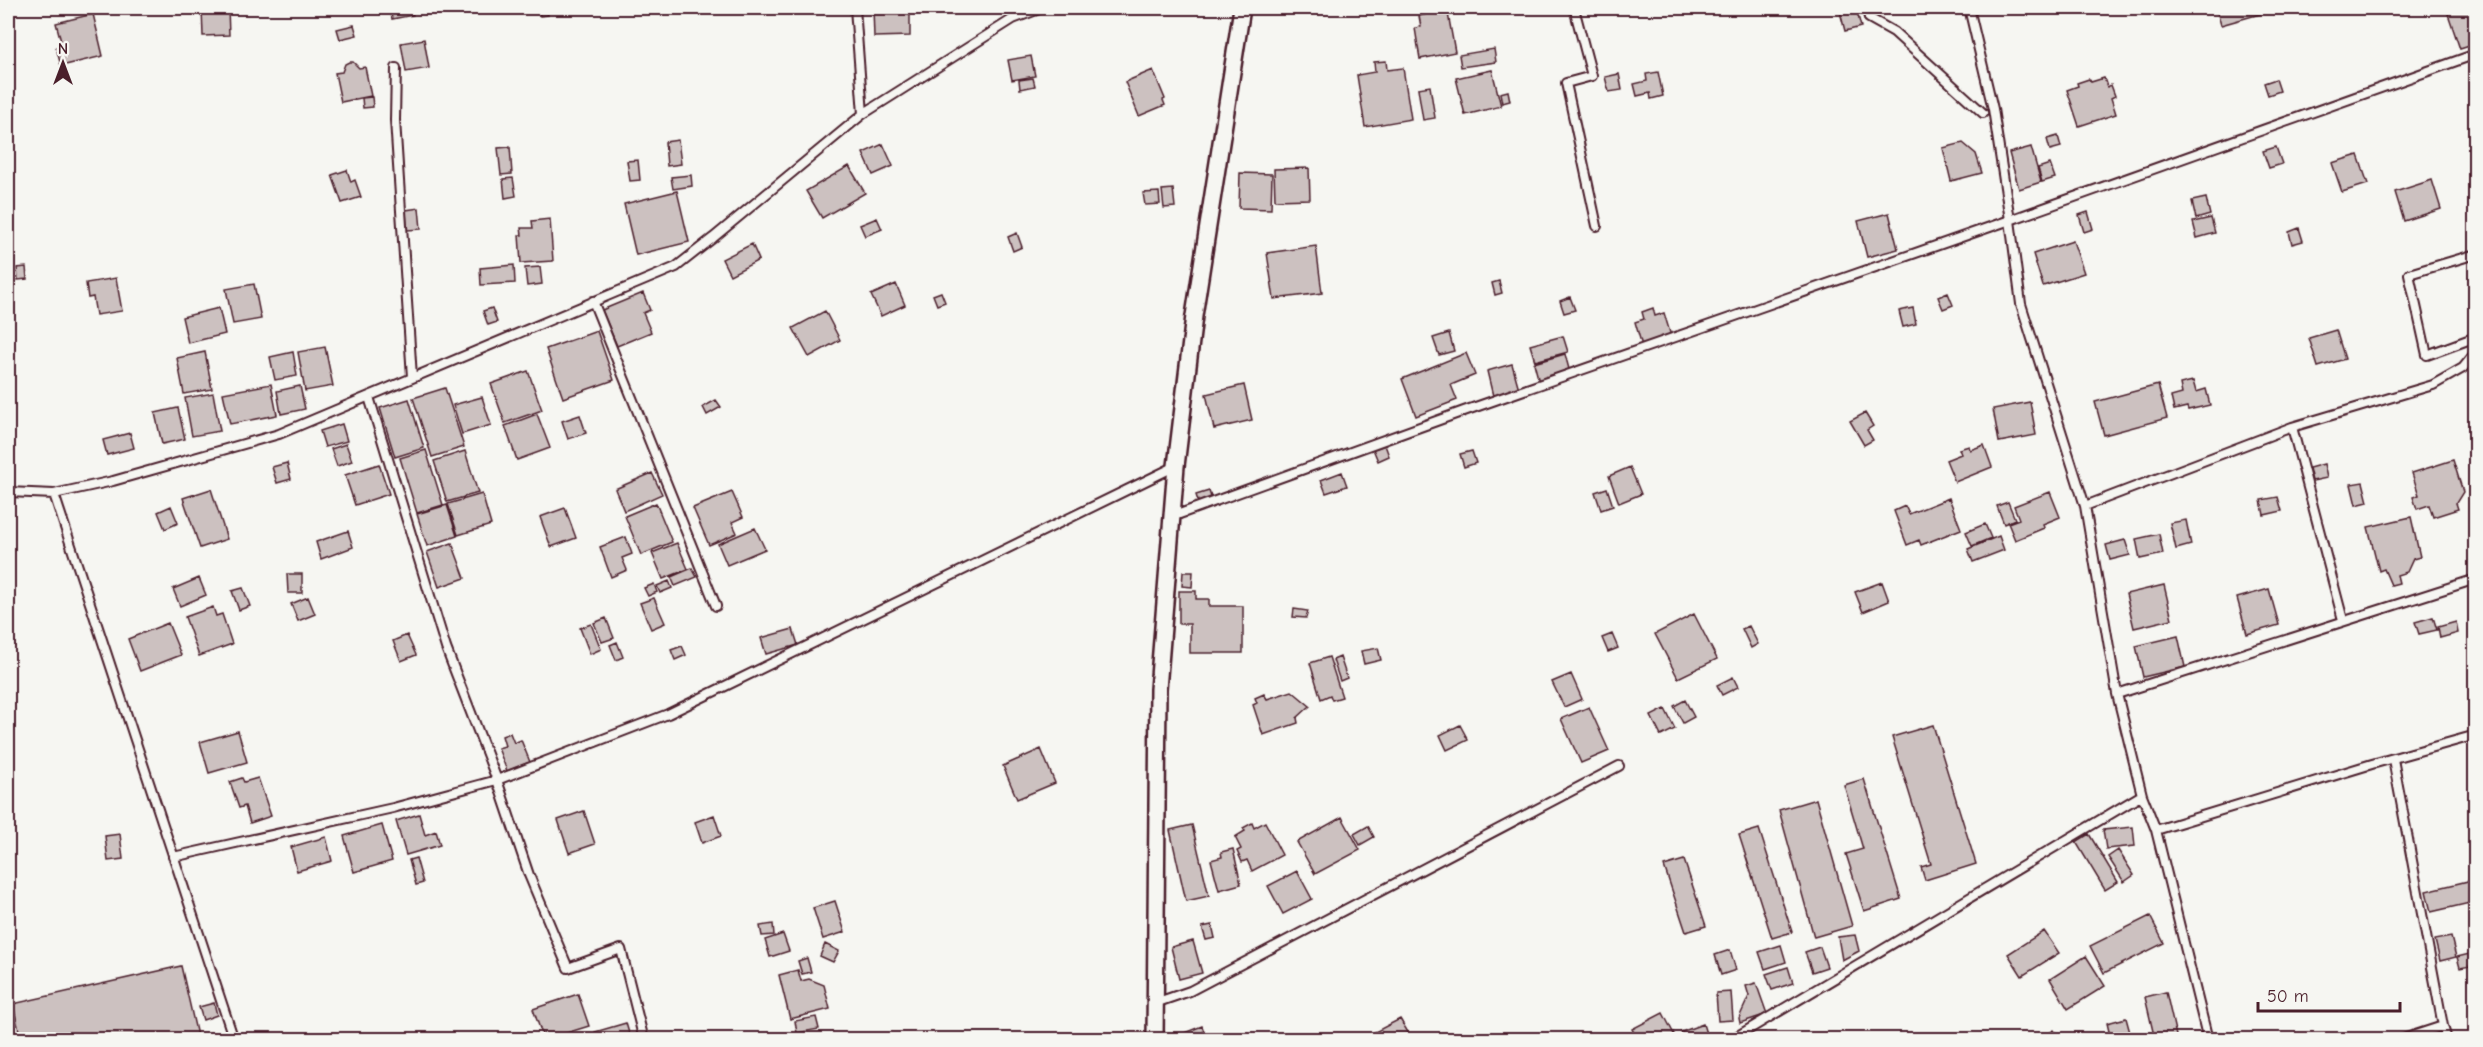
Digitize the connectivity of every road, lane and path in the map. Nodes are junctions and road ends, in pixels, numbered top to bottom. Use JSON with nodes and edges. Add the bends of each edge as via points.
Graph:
{"nodes":[{"id":1,"x":855,"y":8,"type":"edge"},
{"id":2,"x":1042,"y":8,"type":"edge"},
{"id":3,"x":1242,"y":8,"type":"edge"},
{"id":4,"x":1574,"y":8,"type":"edge"},
{"id":5,"x":1867,"y":8,"type":"edge"},
{"id":6,"x":1969,"y":8,"type":"edge"},
{"id":7,"x":2475,"y":54,"type":"edge"},
{"id":8,"x":396,"y":68,"type":"dead end"},
{"id":9,"x":1983,"y":113,"type":"dead end"},
{"id":10,"x":863,"y":114,"type":"junction"},
{"id":11,"x":2010,"y":220,"type":"junction"},
{"id":12,"x":1597,"y":226,"type":"dead end"},
{"id":13,"x":2475,"y":254,"type":"edge"},
{"id":14,"x":593,"y":301,"type":"junction"},
{"id":15,"x":2475,"y":337,"type":"edge"},
{"id":16,"x":2475,"y":352,"type":"edge"},
{"id":17,"x":412,"y":377,"type":"junction"},
{"id":18,"x":369,"y":397,"type":"junction"},
{"id":19,"x":2292,"y":427,"type":"junction"},
{"id":20,"x":1176,"y":466,"type":"junction"},
{"id":21,"x":8,"y":492,"type":"edge"},
{"id":22,"x":54,"y":494,"type":"junction"},
{"id":23,"x":2085,"y":506,"type":"junction"},
{"id":24,"x":1174,"y":516,"type":"junction"},
{"id":25,"x":2475,"y":579,"type":"edge"},
{"id":26,"x":716,"y":606,"type":"dead end"},
{"id":27,"x":2343,"y":620,"type":"junction"},
{"id":28,"x":2116,"y":694,"type":"junction"},
{"id":29,"x":2475,"y":735,"type":"edge"},
{"id":30,"x":2393,"y":759,"type":"junction"},
{"id":31,"x":1619,"y":766,"type":"dead end"},
{"id":32,"x":497,"y":780,"type":"junction"},
{"id":33,"x":2142,"y":795,"type":"junction"},
{"id":34,"x":2156,"y":830,"type":"junction"},
{"id":35,"x":173,"y":857,"type":"junction"},
{"id":36,"x":1155,"y":1002,"type":"junction"},
{"id":37,"x":2443,"y":1026,"type":"junction"},
{"id":38,"x":234,"y":1040,"type":"edge"},
{"id":39,"x":644,"y":1040,"type":"edge"},
{"id":40,"x":1155,"y":1040,"type":"edge"},
{"id":41,"x":1731,"y":1040,"type":"edge"},
{"id":42,"x":2208,"y":1040,"type":"edge"},
{"id":43,"x":2400,"y":1040,"type":"edge"},
{"id":44,"x":2447,"y":1040,"type":"edge"}],
"edges":[{"from":1,"to":10,"type":"lane"},
{"from":2,"to":10,"type":"lane","via":[[1013,19]]},
{"from":3,"to":20,"type":"street","via":[[1194,316]]},
{"from":4,"to":12,"type":"lane","via":[[1592,76],[1566,83]]},
{"from":5,"to":9,"type":"lane","via":[[1869,18],[1894,32]]},
{"from":6,"to":11,"type":"lane","via":[[1993,109]]},
{"from":7,"to":11,"type":"lane"},
{"from":8,"to":17,"type":"lane"},
{"from":10,"to":14,"type":"lane","via":[[676,267]]},
{"from":11,"to":23,"type":"lane","via":[[2021,304]]},
{"from":11,"to":24,"type":"lane"},
{"from":13,"to":15,"type":"lane","via":[[2409,274],[2427,355]]},
{"from":14,"to":17,"type":"lane"},
{"from":14,"to":26,"type":"lane"},
{"from":16,"to":19,"type":"lane","via":[[2463,368],[2433,385]]},
{"from":17,"to":18,"type":"lane"},
{"from":18,"to":22,"type":"lane","via":[[279,434]]},
{"from":18,"to":32,"type":"lane","via":[[446,648]]},
{"from":19,"to":23,"type":"lane"},
{"from":19,"to":27,"type":"lane"},
{"from":20,"to":24,"type":"street"},
{"from":20,"to":32,"type":"lane","via":[[668,714]]},
{"from":21,"to":22,"type":"lane"},
{"from":22,"to":35,"type":"lane"},
{"from":23,"to":28,"type":"lane"},
{"from":24,"to":36,"type":"street","via":[[1158,689]]},
{"from":25,"to":27,"type":"lane"},
{"from":27,"to":28,"type":"lane"},
{"from":28,"to":33,"type":"lane"},
{"from":29,"to":30,"type":"lane"},
{"from":30,"to":34,"type":"lane"},
{"from":30,"to":37,"type":"lane"},
{"from":31,"to":36,"type":"lane","via":[[1190,991]]},
{"from":32,"to":35,"type":"lane","via":[[393,808]]},
{"from":32,"to":39,"type":"lane","via":[[529,875],[568,968],[621,949]]},
{"from":33,"to":34,"type":"lane"},
{"from":33,"to":41,"type":"lane"},
{"from":34,"to":42,"type":"lane"},
{"from":35,"to":38,"type":"lane"},
{"from":36,"to":40,"type":"street"},
{"from":37,"to":43,"type":"lane"},
{"from":37,"to":44,"type":"lane"}]}
